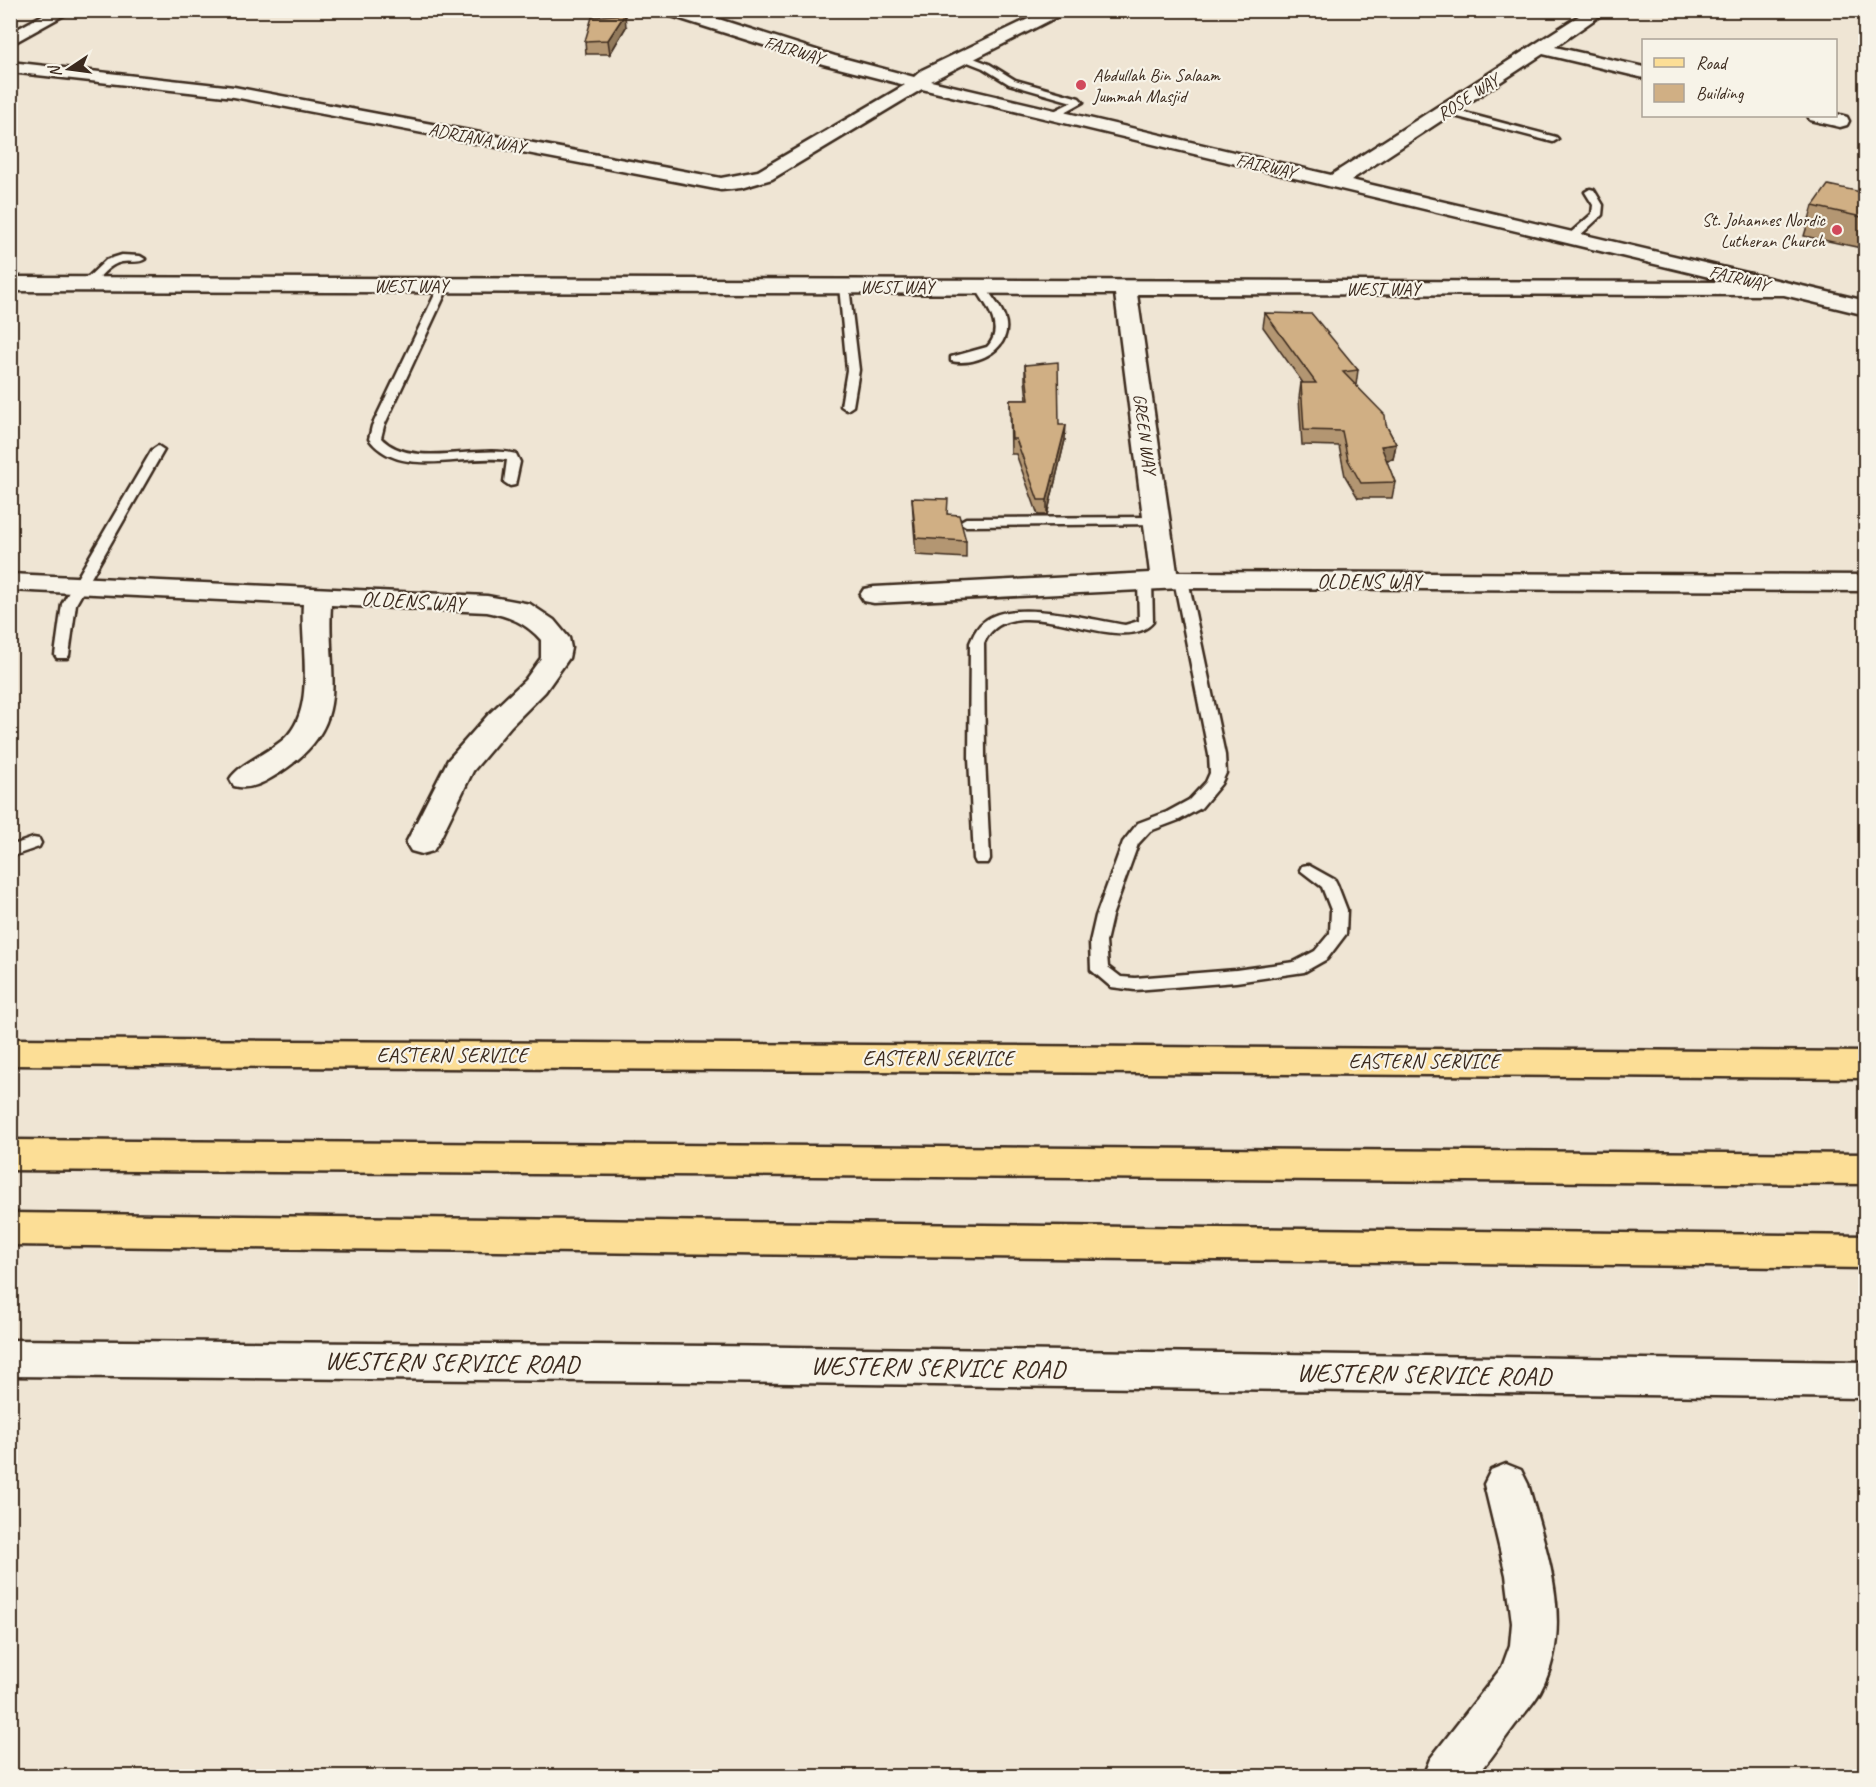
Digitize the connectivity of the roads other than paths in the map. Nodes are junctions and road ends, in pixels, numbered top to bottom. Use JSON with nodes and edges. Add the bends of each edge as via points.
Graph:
{"nodes":[{"id":1,"x":65,"y":10,"type":"edge"},
{"id":2,"x":670,"y":10,"type":"edge"},
{"id":3,"x":1062,"y":10,"type":"edge"},
{"id":4,"x":1600,"y":10,"type":"edge"},
{"id":5,"x":10,"y":40,"type":"edge"},
{"id":6,"x":1543,"y":49,"type":"junction"},
{"id":7,"x":963,"y":57,"type":"junction"},
{"id":8,"x":10,"y":67,"type":"edge"},
{"id":9,"x":1642,"y":73,"type":"edge"},
{"id":10,"x":918,"y":83,"type":"junction"},
{"id":11,"x":1446,"y":111,"type":"junction"},
{"id":12,"x":1053,"y":115,"type":"junction"},
{"id":13,"x":1822,"y":117,"type":"edge"},
{"id":14,"x":1840,"y":121,"type":"dead end"},
{"id":15,"x":1553,"y":139,"type":"dead end"},
{"id":16,"x":1334,"y":182,"type":"junction"},
{"id":17,"x":1590,"y":192,"type":"dead end"},
{"id":18,"x":1571,"y":238,"type":"junction"},
{"id":19,"x":141,"y":259,"type":"dead end"},
{"id":20,"x":10,"y":284,"type":"edge"},
{"id":21,"x":87,"y":284,"type":"junction"},
{"id":22,"x":444,"y":286,"type":"junction"},
{"id":23,"x":844,"y":286,"type":"junction"},
{"id":24,"x":980,"y":287,"type":"junction"},
{"id":25,"x":1125,"y":288,"type":"junction"},
{"id":26,"x":1783,"y":289,"type":"junction"},
{"id":27,"x":1866,"y":308,"type":"edge"},
{"id":28,"x":955,"y":359,"type":"dead end"},
{"id":29,"x":847,"y":406,"type":"dead end"},
{"id":30,"x":158,"y":450,"type":"dead end"},
{"id":31,"x":510,"y":482,"type":"dead end"},
{"id":32,"x":1157,"y":521,"type":"junction"},
{"id":33,"x":966,"y":522,"type":"dead end"},
{"id":34,"x":1164,"y":581,"type":"junction"},
{"id":35,"x":10,"y":582,"type":"edge"},
{"id":36,"x":1866,"y":583,"type":"edge"},
{"id":37,"x":80,"y":585,"type":"junction"},
{"id":38,"x":874,"y":595,"type":"dead end"},
{"id":39,"x":318,"y":596,"type":"junction"},
{"id":40,"x":62,"y":655,"type":"dead end"},
{"id":41,"x":245,"y":779,"type":"dead end"},
{"id":42,"x":33,"y":843,"type":"dead end"},
{"id":43,"x":422,"y":843,"type":"dead end"},
{"id":44,"x":10,"y":852,"type":"edge"},
{"id":45,"x":982,"y":859,"type":"dead end"},
{"id":46,"x":1308,"y":870,"type":"dead end"},
{"id":47,"x":10,"y":1052,"type":"edge"},
{"id":48,"x":1866,"y":1065,"type":"edge"},
{"id":49,"x":10,"y":1155,"type":"edge"},
{"id":50,"x":1866,"y":1169,"type":"edge"},
{"id":51,"x":10,"y":1229,"type":"edge"},
{"id":52,"x":1866,"y":1252,"type":"edge"},
{"id":53,"x":10,"y":1358,"type":"edge"},
{"id":54,"x":1866,"y":1380,"type":"edge"},
{"id":55,"x":1506,"y":1484,"type":"dead end"},
{"id":56,"x":1447,"y":1776,"type":"edge"}],
"edges":[{"from":1,"to":5,"type":"street"},
{"from":2,"to":10,"type":"street","name":"FAIRWAY","via":[[829,60]]},
{"from":3,"to":7,"type":"street","name":"ADRIANA WAY"},
{"from":4,"to":6,"type":"street","name":"ROSE WAY"},
{"from":6,"to":9,"type":"street"},
{"from":6,"to":11,"type":"street","name":"ROSE WAY"},
{"from":7,"to":10,"type":"street","name":"ADRIANA WAY"},
{"from":7,"to":12,"type":"lane","via":[[1012,82],[1078,102]]},
{"from":8,"to":10,"type":"street","name":"ADRIANA WAY","via":[[234,92],[721,184],[753,179],[783,166]]},
{"from":10,"to":12,"type":"street","name":"FAIRWAY"},
{"from":11,"to":15,"type":"lane"},
{"from":11,"to":16,"type":"street","name":"ROSE WAY"},
{"from":12,"to":16,"type":"street","name":"FAIRWAY"},
{"from":13,"to":14,"type":"street"},
{"from":16,"to":18,"type":"street","name":"FAIRWAY"},
{"from":17,"to":18,"type":"lane","via":[[1598,205],[1598,215]]},
{"from":18,"to":26,"type":"street","name":"FAIRWAY"},
{"from":19,"to":21,"type":"lane","via":[[112,260]]},
{"from":20,"to":21,"type":"street","name":"WEST WAY"},
{"from":21,"to":22,"type":"street","name":"WEST WAY"},
{"from":22,"to":23,"type":"street","name":"WEST WAY"},
{"from":22,"to":31,"type":"lane","via":[[375,439],[380,448],[393,455],[412,458],[503,455],[514,462]]},
{"from":23,"to":24,"type":"street","name":"WEST WAY"},
{"from":23,"to":29,"type":"lane","via":[[853,370]]},
{"from":24,"to":25,"type":"street","name":"WEST WAY"},
{"from":24,"to":28,"type":"lane","via":[[1000,318],[1000,341],[989,351]]},
{"from":25,"to":26,"type":"street","name":"WEST WAY"},
{"from":25,"to":32,"type":"street","name":"GREEN WAY"},
{"from":26,"to":27,"type":"street","name":"FAIRWAY"},
{"from":30,"to":37,"type":"lane"},
{"from":32,"to":33,"type":"lane"},
{"from":32,"to":34,"type":"street","name":"GREEN WAY"},
{"from":34,"to":36,"type":"street","name":"OLDENS WAY"},
{"from":34,"to":38,"type":"street","name":"OLDENS WAY"},
{"from":34,"to":45,"type":"lane","via":[[1146,622],[1139,627],[1125,629],[1015,615],[991,622],[979,633],[977,758]]},
{"from":34,"to":46,"type":"lane","via":[[1217,755],[1218,773],[1195,804],[1144,827],[1131,842],[1104,916],[1098,942],[1100,970],[1117,983],[1135,984],[1298,968],[1321,955],[1338,934],[1339,910],[1329,884]]},
{"from":35,"to":37,"type":"street","name":"OLDENS WAY"},
{"from":37,"to":39,"type":"street","name":"OLDENS WAY"},
{"from":37,"to":40,"type":"lane","via":[[66,615]]},
{"from":39,"to":41,"type":"street","via":[[315,621],[321,689],[316,715],[302,740],[279,760]]},
{"from":39,"to":43,"type":"street","name":"OLDENS WAY","via":[[506,606],[534,618],[555,638],[555,658],[535,686],[459,767]]},
{"from":42,"to":44,"type":"lane"},
{"from":47,"to":48,"type":"main road","name":"EASTERN SERVICE"},
{"from":49,"to":50,"type":"main road"},
{"from":51,"to":52,"type":"main road"},
{"from":53,"to":54,"type":"street","name":"WESTERN SERVICE ROAD"},
{"from":55,"to":56,"type":"street","via":[[1530,1581],[1534,1644],[1518,1683]]}]}
